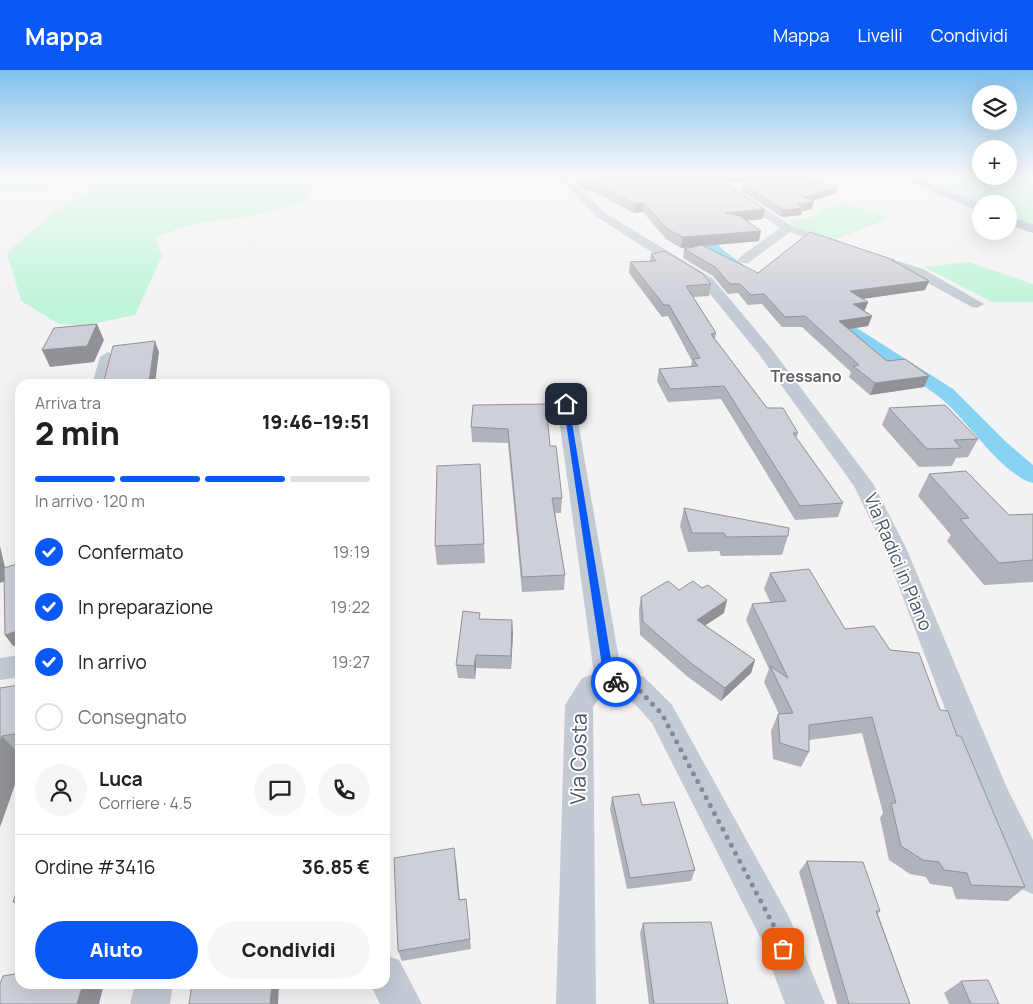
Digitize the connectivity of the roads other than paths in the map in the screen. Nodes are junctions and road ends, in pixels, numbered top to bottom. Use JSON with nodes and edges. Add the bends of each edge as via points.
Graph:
{"nodes":[{"id":1,"x":607,"y":220,"type":"edge"},
{"id":2,"x":775,"y":220,"type":"edge"},
{"id":3,"x":1017,"y":223,"type":"edge"},
{"id":4,"x":788,"y":228,"type":"junction"},
{"id":5,"x":1033,"y":230,"type":"edge"},
{"id":6,"x":852,"y":250,"type":"edge"},
{"id":7,"x":870,"y":256,"type":"edge"},
{"id":8,"x":744,"y":260,"type":"dead end"},
{"id":9,"x":977,"y":304,"type":"dead end"},
{"id":10,"x":108,"y":357,"type":"edge"},
{"id":11,"x":101,"y":379,"type":"edge"},
{"id":12,"x":566,"y":404,"type":"dead end"},
{"id":13,"x":15,"y":667,"type":"edge"},
{"id":14,"x":0,"y":669,"type":"edge"},
{"id":15,"x":609,"y":680,"type":"junction"},
{"id":16,"x":1033,"y":877,"type":"edge"},
{"id":17,"x":390,"y":983,"type":"edge"},
{"id":18,"x":153,"y":989,"type":"edge"},
{"id":19,"x":150,"y":1004,"type":"edge"},
{"id":20,"x":402,"y":1004,"type":"edge"},
{"id":21,"x":576,"y":1004,"type":"edge"},
{"id":22,"x":805,"y":1004,"type":"edge"}],
"edges":[{"from":1,"to":16,"type":"street","name":"Via Radici in Piano","via":[[707,281],[770,357],[864,484],[896,550],[994,796]]},
{"from":2,"to":4,"type":"street"},
{"from":3,"to":5,"type":"main road"},
{"from":4,"to":6,"type":"street"},
{"from":4,"to":8,"type":"street"},
{"from":7,"to":9,"type":"street","via":[[918,272]]},
{"from":10,"to":11,"type":"street"},
{"from":12,"to":15,"type":"street"},
{"from":13,"to":14,"type":"street"},
{"from":15,"to":21,"type":"street","name":"Via Costa","via":[[592,686],[579,705]]},
{"from":15,"to":22,"type":"street","via":[[634,685],[662,714],[776,930]]},
{"from":17,"to":20,"type":"street"},
{"from":18,"to":19,"type":"street"}]}
